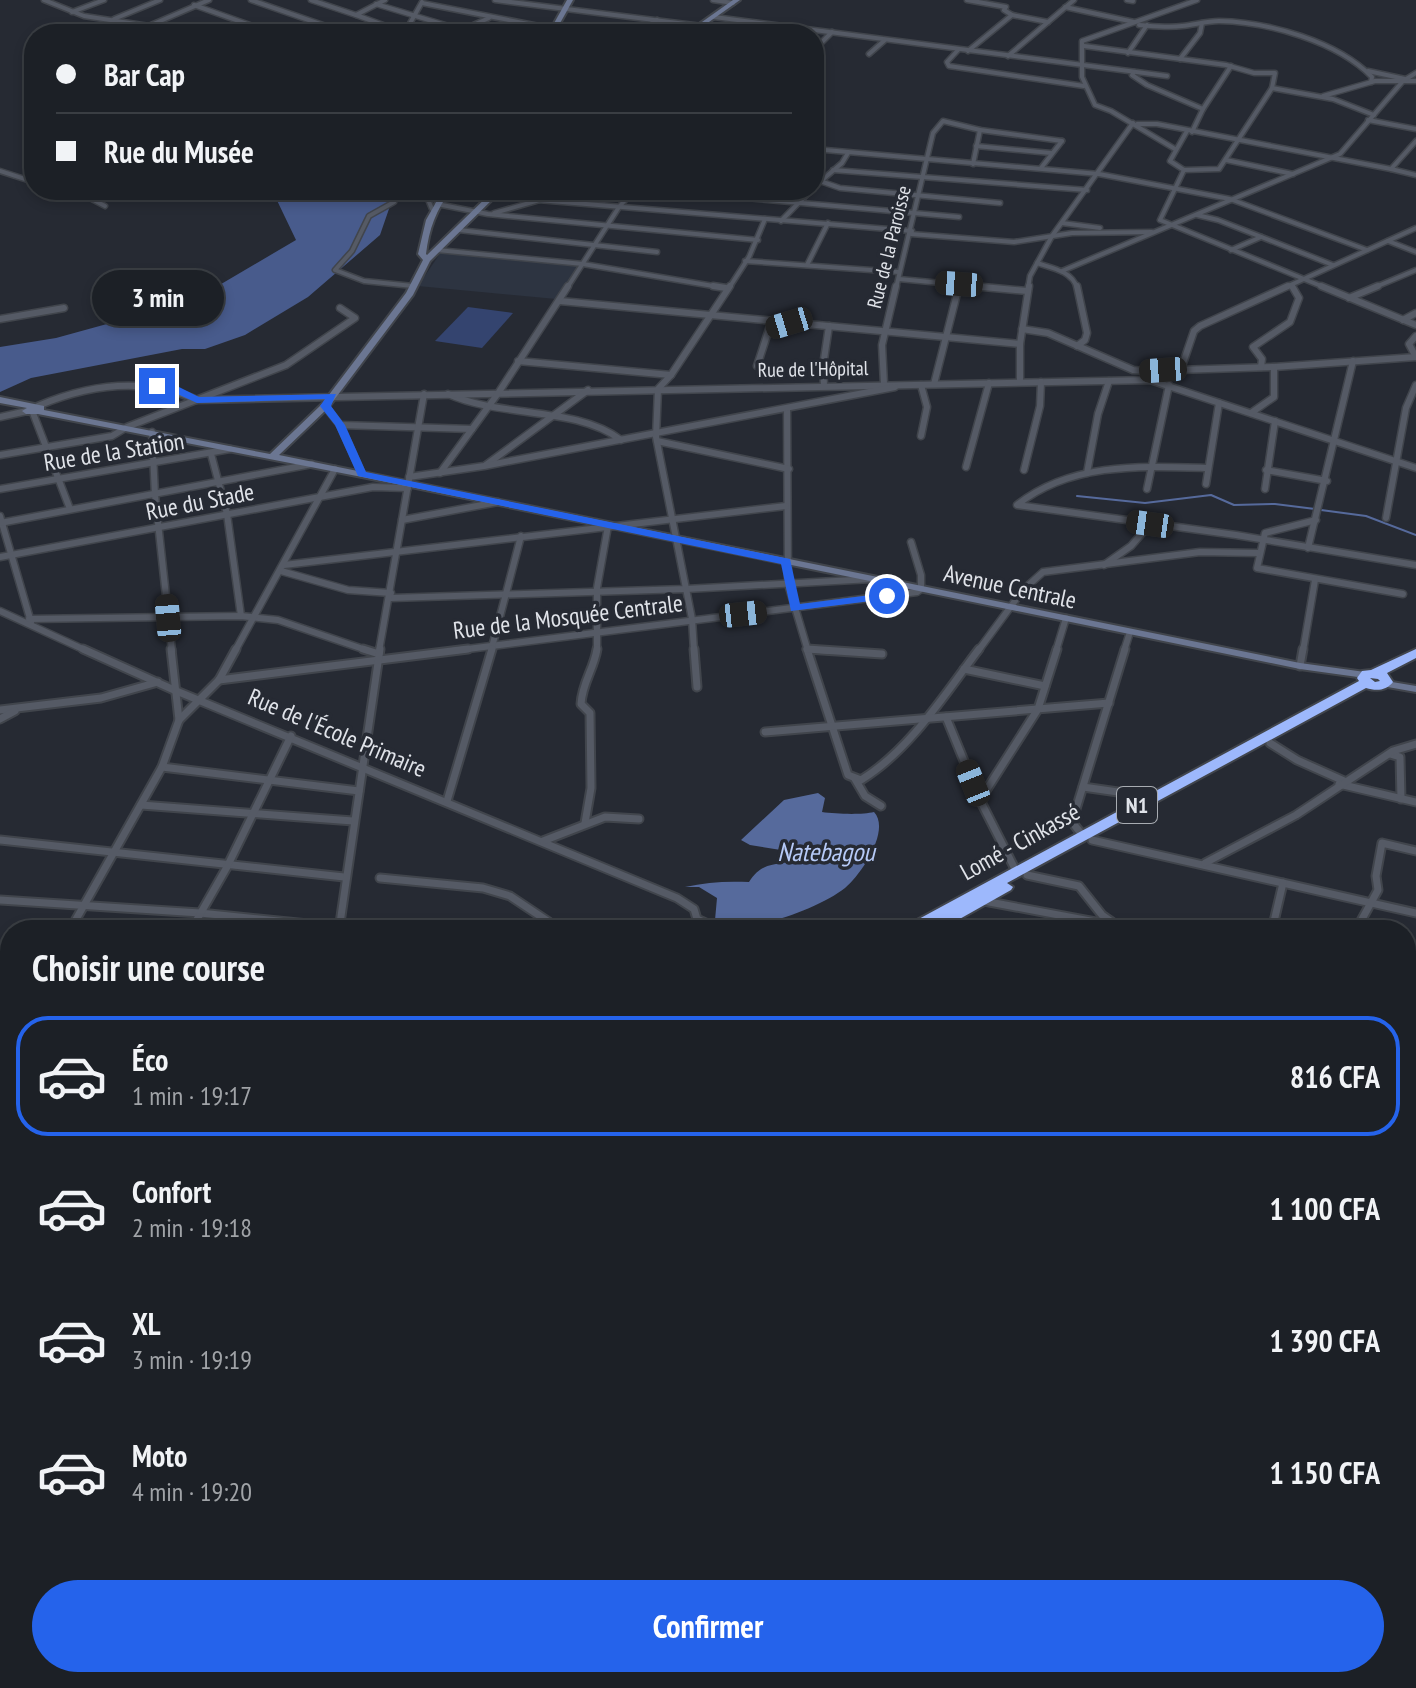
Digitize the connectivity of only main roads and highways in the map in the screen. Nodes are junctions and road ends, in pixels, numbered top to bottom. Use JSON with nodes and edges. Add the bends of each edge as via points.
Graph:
{"nodes":[{"id":1,"x":570,"y":0,"type":"edge"},
{"id":2,"x":735,"y":2,"type":"edge"},
{"id":3,"x":557,"y":24,"type":"edge"},
{"id":4,"x":705,"y":24,"type":"edge"},
{"id":5,"x":440,"y":200,"type":"edge"},
{"id":6,"x":488,"y":200,"type":"edge"},
{"id":7,"x":427,"y":260,"type":"junction"},
{"id":8,"x":4,"y":401,"type":"edge"},
{"id":9,"x":273,"y":456,"type":"junction"},
{"id":10,"x":1416,"y":653,"type":"edge"},
{"id":11,"x":1416,"y":664,"type":"edge"},
{"id":12,"x":1375,"y":680,"type":"junction"},
{"id":13,"x":1415,"y":689,"type":"edge"},
{"id":14,"x":1244,"y":753,"type":"junction"},
{"id":15,"x":1087,"y":838,"type":"junction"},
{"id":16,"x":1021,"y":873,"type":"junction"},
{"id":17,"x":929,"y":920,"type":"edge"},
{"id":18,"x":949,"y":920,"type":"edge"}],
"edges":[{"from":1,"to":3,"type":"main road"},
{"from":2,"to":4,"type":"main road"},
{"from":5,"to":7,"type":"main road","via":[[423,248]]},
{"from":6,"to":7,"type":"main road"},
{"from":7,"to":9,"type":"main road","via":[[325,406]]},
{"from":8,"to":9,"type":"main road","name":"Avenue Centrale"},
{"from":9,"to":12,"type":"main road","name":"Avenue Centrale"},
{"from":10,"to":12,"type":"highway","number":"N1"},
{"from":11,"to":12,"type":"highway","number":"N1"},
{"from":12,"to":13,"type":"main road","name":"Avenue Centrale"},
{"from":12,"to":14,"type":"highway","name":"Lomé - Cinkassé","number":"N1"},
{"from":12,"to":14,"type":"highway","name":"Lomé - Cinkassé","number":"N1"},
{"from":14,"to":15,"type":"highway","name":"Lomé - Cinkassé","number":"N1"},
{"from":14,"to":15,"type":"highway","name":"Lomé - Cinkassé","number":"N1","via":[[1153,797]]},
{"from":15,"to":16,"type":"highway","name":"Lomé - Cinkassé","number":"N1"},
{"from":16,"to":17,"type":"highway","name":"Lomé - Cinkassé","number":"N1"},
{"from":16,"to":18,"type":"highway","name":"Lomé - Cinkassé","number":"N1"}]}
